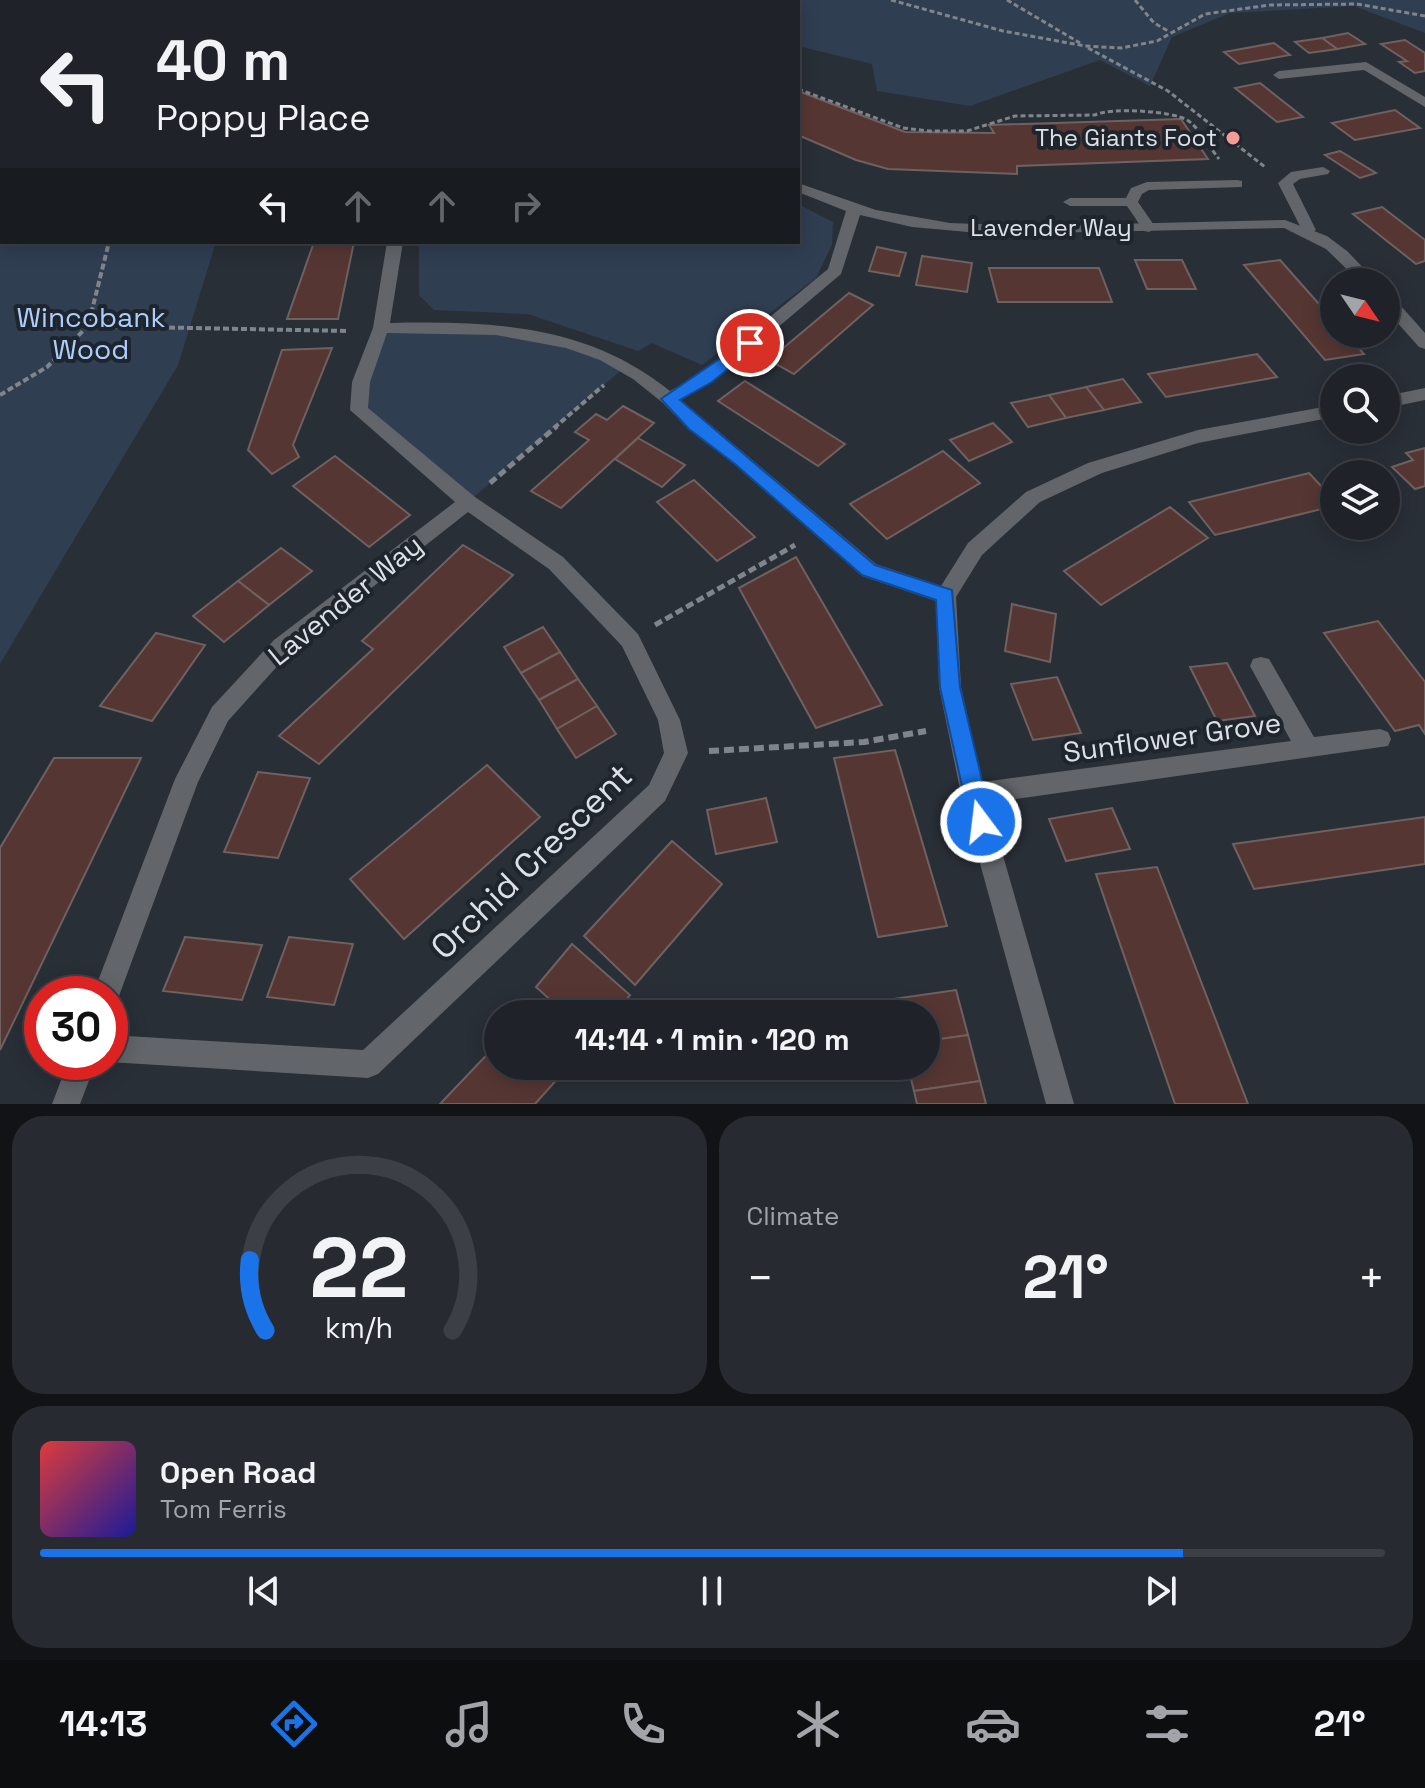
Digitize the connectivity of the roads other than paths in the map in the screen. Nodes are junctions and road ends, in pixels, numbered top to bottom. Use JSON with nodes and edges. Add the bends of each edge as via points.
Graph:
{"nodes":[{"id":1,"x":1279,"y":75,"type":"dead end"},
{"id":2,"x":1425,"y":103,"type":"edge"},
{"id":3,"x":1323,"y":171,"type":"dead end"},
{"id":4,"x":1237,"y":184,"type":"road end"},
{"id":5,"x":800,"y":188,"type":"edge"},
{"id":6,"x":1070,"y":202,"type":"dead end"},
{"id":7,"x":1131,"y":202,"type":"junction"},
{"id":8,"x":854,"y":209,"type":"junction"},
{"id":9,"x":1149,"y":228,"type":"junction"},
{"id":10,"x":1309,"y":230,"type":"junction"},
{"id":11,"x":395,"y":244,"type":"edge"},
{"id":12,"x":1355,"y":268,"type":"edge"},
{"id":13,"x":1400,"y":315,"type":"edge"},
{"id":14,"x":381,"y":328,"type":"junction"},
{"id":15,"x":1425,"y":343,"type":"edge"},
{"id":16,"x":1425,"y":394,"type":"edge"},
{"id":17,"x":669,"y":399,"type":"junction"},
{"id":18,"x":1400,"y":399,"type":"edge"},
{"id":19,"x":1320,"y":414,"type":"edge"},
{"id":20,"x":468,"y":502,"type":"junction"},
{"id":21,"x":946,"y":596,"type":"junction"},
{"id":22,"x":1261,"y":666,"type":"dead end"},
{"id":23,"x":1380,"y":739,"type":"dead end"},
{"id":24,"x":1308,"y":749,"type":"junction"},
{"id":25,"x":973,"y":794,"type":"junction"},
{"id":26,"x":113,"y":976,"type":"edge"},
{"id":27,"x":128,"y":1050,"type":"edge"},
{"id":28,"x":75,"y":1080,"type":"edge"},
{"id":29,"x":66,"y":1104,"type":"edge"},
{"id":30,"x":1060,"y":1104,"type":"edge"}],
"edges":[{"from":1,"to":2,"type":"street","via":[[1366,66]]},
{"from":3,"to":10,"type":"street","via":[[1296,175],[1285,183]]},
{"from":4,"to":7,"type":"street","via":[[1147,186],[1136,191]]},
{"from":5,"to":8,"type":"street","name":"Lavender Way"},
{"from":6,"to":7,"type":"street"},
{"from":7,"to":9,"type":"street"},
{"from":8,"to":9,"type":"street","name":"Lavender Way","via":[[933,227],[994,232]]},
{"from":8,"to":17,"type":"street","via":[[835,271],[707,378]]},
{"from":9,"to":10,"type":"street","name":"Lavender Way","via":[[1285,224]]},
{"from":10,"to":12,"type":"street"},
{"from":11,"to":14,"type":"street"},
{"from":13,"to":15,"type":"street"},
{"from":14,"to":17,"type":"street","via":[[458,327],[554,338],[626,366]]},
{"from":14,"to":20,"type":"street","via":[[361,382],[359,410]]},
{"from":16,"to":18,"type":"street"},
{"from":17,"to":21,"type":"street","via":[[869,570]]},
{"from":19,"to":21,"type":"street","via":[[1198,437],[1095,468],[1033,497],[975,549]]},
{"from":20,"to":26,"type":"street","name":"Lavender Way","via":[[282,646],[220,714],[187,779]]},
{"from":20,"to":27,"type":"street","name":"Orchid Crescent","via":[[556,563],[630,640],[669,720],[676,753],[657,793],[368,1064]]},
{"from":21,"to":25,"type":"street","via":[[950,687]]},
{"from":22,"to":24,"type":"street"},
{"from":23,"to":24,"type":"street","name":"Sunflower Grove"},
{"from":24,"to":25,"type":"street","name":"Sunflower Grove"},
{"from":25,"to":30,"type":"street"},
{"from":28,"to":29,"type":"street"}]}
